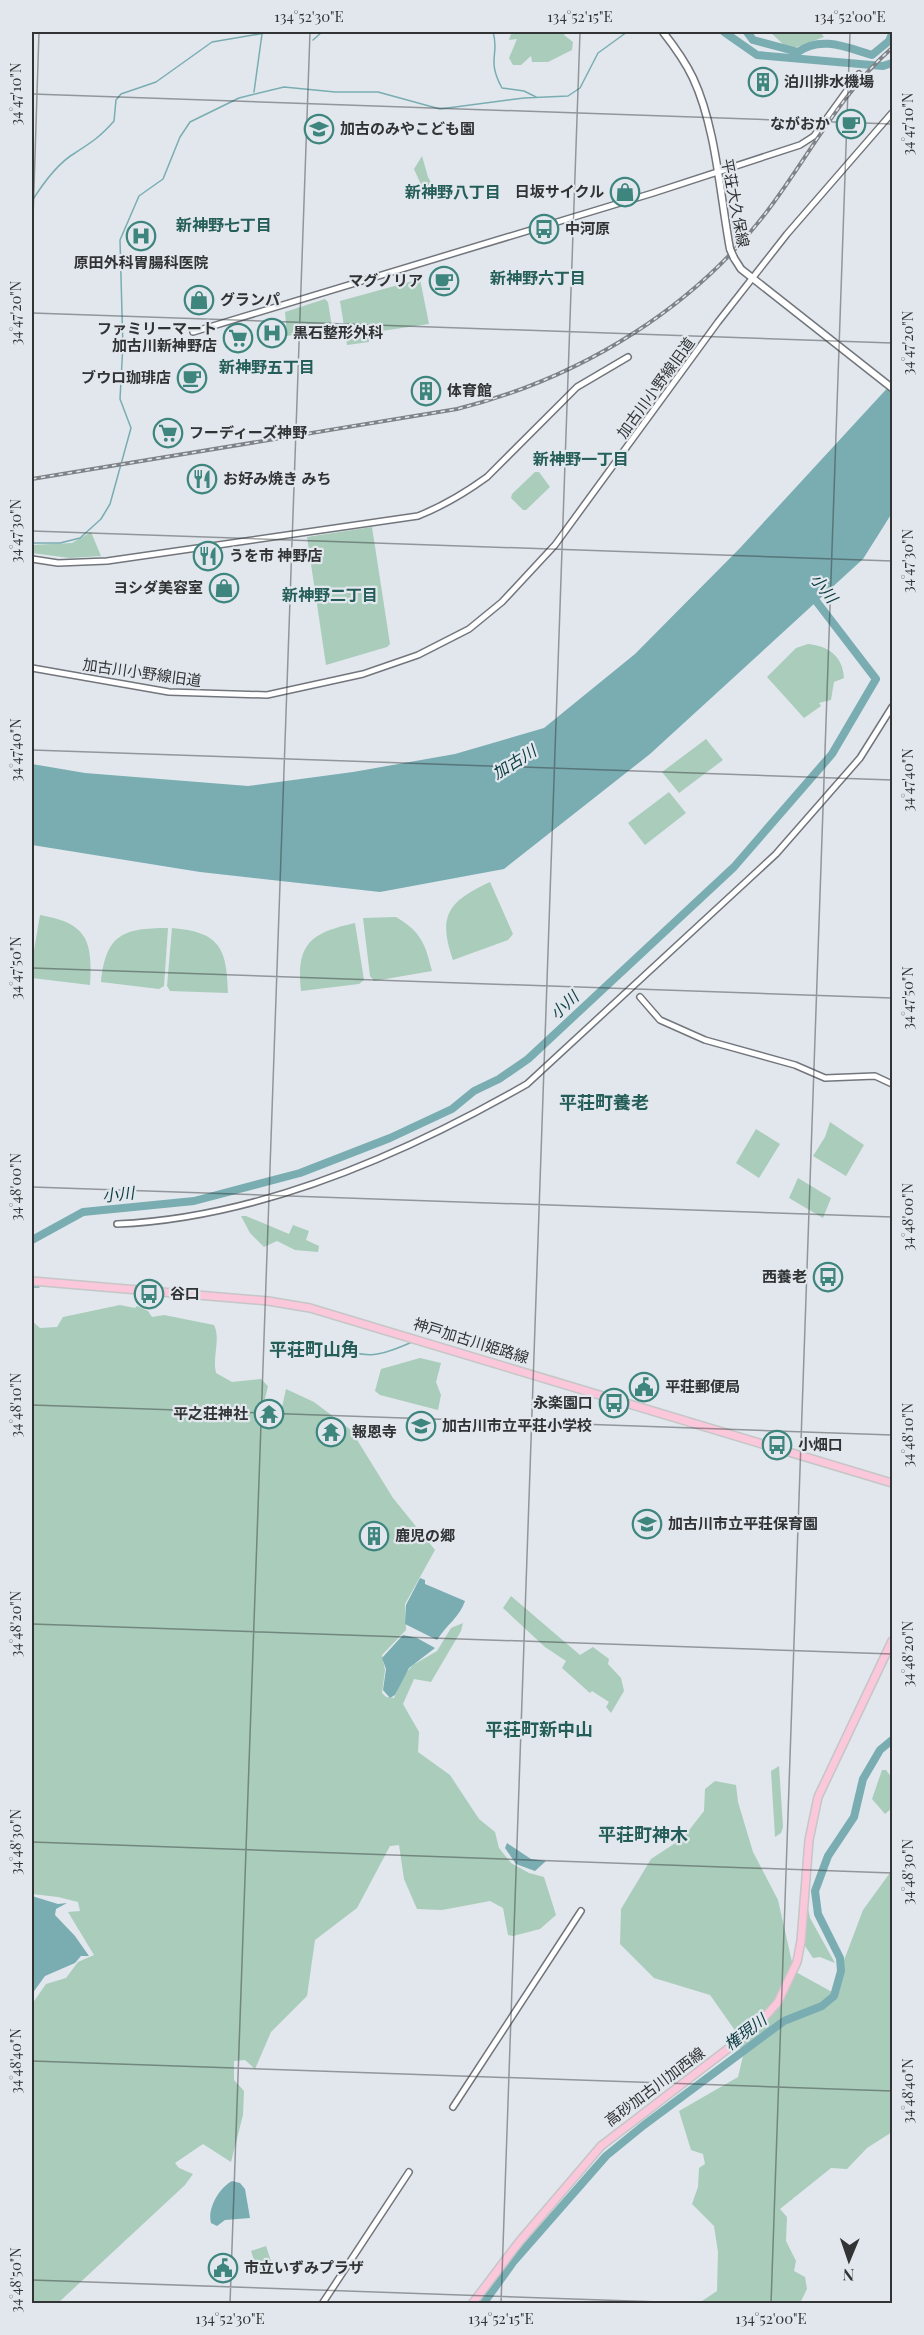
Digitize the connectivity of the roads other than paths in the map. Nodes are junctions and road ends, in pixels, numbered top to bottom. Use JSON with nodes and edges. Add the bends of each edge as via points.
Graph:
{"nodes":[{"id":1,"x":663,"y":32,"type":"edge"},
{"id":2,"x":859,"y":74,"type":"dead end"},
{"id":3,"x":892,"y":113,"type":"edge"},
{"id":4,"x":717,"y":173,"type":"junction"},
{"id":5,"x":755,"y":280,"type":"junction"},
{"id":6,"x":193,"y":332,"type":"dead end"},
{"id":7,"x":628,"y":357,"type":"dead end"},
{"id":8,"x":892,"y":387,"type":"edge"},
{"id":9,"x":32,"y":559,"type":"edge"},
{"id":10,"x":32,"y":668,"type":"edge"},
{"id":11,"x":892,"y":707,"type":"edge"},
{"id":12,"x":640,"y":997,"type":"dead end"},
{"id":13,"x":892,"y":1084,"type":"edge"},
{"id":14,"x":117,"y":1224,"type":"dead end"},
{"id":15,"x":32,"y":1281,"type":"edge"},
{"id":16,"x":892,"y":1483,"type":"edge"},
{"id":17,"x":892,"y":1641,"type":"edge"},
{"id":18,"x":580,"y":1911,"type":"dead end"},
{"id":19,"x":453,"y":2107,"type":"dead end"},
{"id":20,"x":409,"y":2172,"type":"dead end"},
{"id":21,"x":322,"y":2304,"type":"edge"},
{"id":22,"x":472,"y":2304,"type":"edge"}],
"edges":[{"from":1,"to":4,"type":"main road","name":"平荘大久保線","via":[[697,86]]},
{"from":2,"to":4,"type":"street","via":[[808,141]]},
{"from":3,"to":5,"type":"street","name":"加古川小野線旧道","via":[[787,234]]},
{"from":4,"to":5,"type":"main road","name":"平荘大久保線","bridge":true,"via":[[730,249],[741,269]]},
{"from":4,"to":6,"type":"street"},
{"from":5,"to":8,"type":"main road","name":"平荘大久保線"},
{"from":5,"to":10,"type":"street","name":"加古川小野線旧道","via":[[555,545],[502,602],[469,629],[418,655],[363,674],[267,696],[169,692]]},
{"from":7,"to":9,"type":"street","via":[[577,387],[478,483],[437,509],[418,516],[107,561],[58,563]]},
{"from":11,"to":14,"type":"street","via":[[860,758],[776,854],[527,1084],[488,1107],[362,1164],[277,1195],[209,1213]]},
{"from":12,"to":13,"type":"street","via":[[660,1020],[705,1040],[825,1077],[875,1076]]},
{"from":15,"to":16,"type":"main road","name":"神戸加古川姫路線","via":[[310,1308]]},
{"from":17,"to":22,"type":"main road","name":"高砂加古川加西線","via":[[818,1797],[809,1840],[797,1962],[778,2002],[755,2028],[601,2146]]},
{"from":18,"to":19,"type":"street"},
{"from":20,"to":21,"type":"street"}]}
